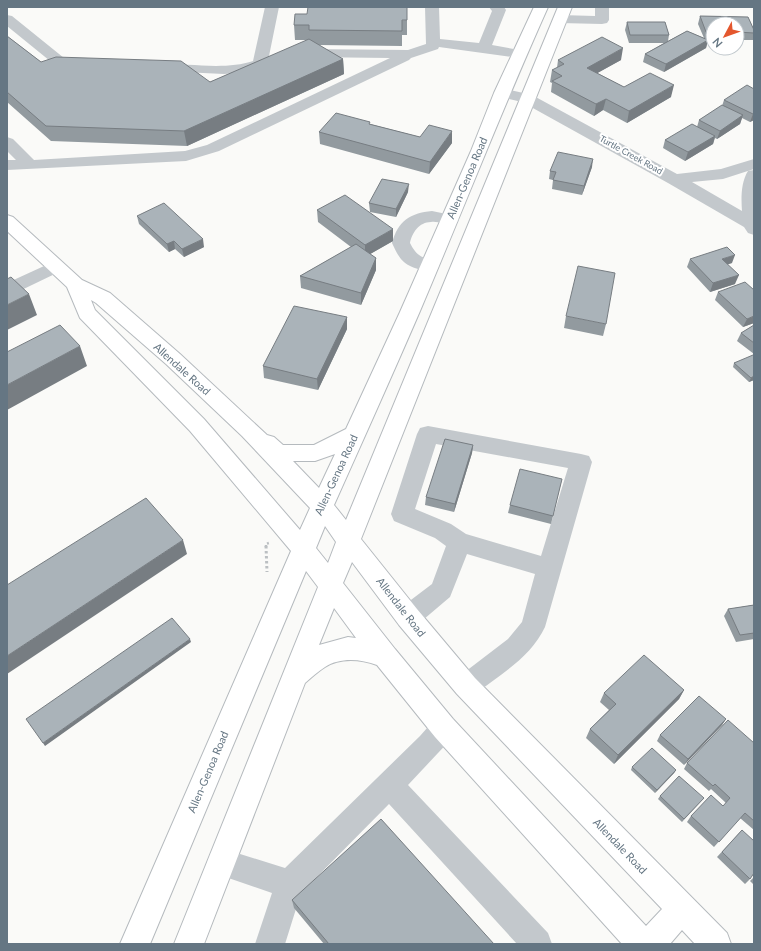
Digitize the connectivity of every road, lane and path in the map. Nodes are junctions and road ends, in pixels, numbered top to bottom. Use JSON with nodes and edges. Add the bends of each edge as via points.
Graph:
{"nodes":[{"id":1,"x":272,"y":7,"type":"edge"},
{"id":2,"x":432,"y":7,"type":"edge"},
{"id":3,"x":496,"y":7,"type":"edge"},
{"id":4,"x":541,"y":7,"type":"edge"},
{"id":5,"x":602,"y":7,"type":"edge"},
{"id":6,"x":563,"y":13,"type":"edge"},
{"id":7,"x":7,"y":19,"type":"edge"},
{"id":8,"x":433,"y":42,"type":"junction"},
{"id":9,"x":484,"y":48,"type":"junction"},
{"id":10,"x":409,"y":54,"type":"junction"},
{"id":11,"x":520,"y":54,"type":"junction"},
{"id":12,"x":260,"y":62,"type":"junction"},
{"id":13,"x":96,"y":64,"type":"edge"},
{"id":14,"x":147,"y":66,"type":"edge"},
{"id":15,"x":224,"y":70,"type":"junction"},
{"id":16,"x":212,"y":84,"type":"edge"},
{"id":17,"x":502,"y":93,"type":"junction"},
{"id":18,"x":527,"y":98,"type":"junction"},
{"id":19,"x":7,"y":142,"type":"edge"},
{"id":20,"x":754,"y":164,"type":"edge"},
{"id":21,"x":7,"y":165,"type":"edge"},
{"id":22,"x":30,"y":165,"type":"junction"},
{"id":23,"x":754,"y":175,"type":"edge"},
{"id":24,"x":674,"y":179,"type":"junction"},
{"id":25,"x":450,"y":220,"type":"junction"},
{"id":26,"x":7,"y":221,"type":"edge"},
{"id":27,"x":753,"y":227,"type":"edge"},
{"id":28,"x":431,"y":264,"type":"junction"},
{"id":29,"x":55,"y":267,"type":"junction"},
{"id":30,"x":458,"y":270,"type":"junction"},
{"id":31,"x":75,"y":284,"type":"junction"},
{"id":32,"x":7,"y":291,"type":"edge"},
{"id":33,"x":249,"y":430,"type":"junction"},
{"id":34,"x":354,"y":435,"type":"junction"},
{"id":35,"x":322,"y":506,"type":"junction"},
{"id":36,"x":349,"y":541,"type":"junction"},
{"id":37,"x":272,"y":542,"type":"dead end"},
{"id":38,"x":459,"y":542,"type":"junction"},
{"id":39,"x":303,"y":549,"type":"junction"},
{"id":40,"x":549,"y":568,"type":"junction"},
{"id":41,"x":266,"y":578,"type":"dead end"},
{"id":42,"x":331,"y":584,"type":"junction"},
{"id":43,"x":408,"y":617,"type":"junction"},
{"id":44,"x":386,"y":657,"type":"junction"},
{"id":45,"x":295,"y":676,"type":"junction"},
{"id":46,"x":466,"y":686,"type":"junction"},
{"id":47,"x":444,"y":728,"type":"junction"},
{"id":48,"x":389,"y":784,"type":"junction"},
{"id":49,"x":221,"y":862,"type":"junction"},
{"id":50,"x":289,"y":884,"type":"junction"},
{"id":51,"x":681,"y":910,"type":"junction"},
{"id":52,"x":135,"y":944,"type":"edge"},
{"id":53,"x":189,"y":944,"type":"edge"},
{"id":54,"x":270,"y":944,"type":"edge"},
{"id":55,"x":537,"y":944,"type":"edge"},
{"id":56,"x":642,"y":944,"type":"edge"},
{"id":57,"x":649,"y":944,"type":"edge"},
{"id":58,"x":716,"y":944,"type":"edge"}],
"edges":[{"from":1,"to":12,"type":"street"},
{"from":2,"to":8,"type":"street"},
{"from":3,"to":9,"type":"street","via":[[499,10]]},
{"from":4,"to":11,"type":"main road","name":"Allen-Genoa Road"},
{"from":5,"to":6,"type":"street","via":[[602,20]]},
{"from":6,"to":18,"type":"main road"},
{"from":7,"to":13,"type":"street","via":[[60,62]]},
{"from":8,"to":9,"type":"street"},
{"from":8,"to":10,"type":"street","via":[[433,46]]},
{"from":9,"to":11,"type":"street"},
{"from":10,"to":12,"type":"street","via":[[298,53]]},
{"from":10,"to":22,"type":"street","via":[[213,148],[186,156]]},
{"from":11,"to":17,"type":"main road","name":"Allen-Genoa Road"},
{"from":12,"to":15,"type":"street","via":[[248,68]]},
{"from":14,"to":15,"type":"street"},
{"from":15,"to":16,"type":"street"},
{"from":17,"to":18,"type":"street","name":"Turtle Creek Road"},
{"from":17,"to":25,"type":"main road","name":"Allen-Genoa Road"},
{"from":18,"to":24,"type":"street","name":"Turtle Creek Road"},
{"from":18,"to":30,"type":"main road"},
{"from":19,"to":22,"type":"street"},
{"from":20,"to":24,"type":"street","via":[[723,174]]},
{"from":21,"to":22,"type":"street"},
{"from":23,"to":27,"type":"street","via":[[750,198]]},
{"from":24,"to":27,"type":"street","name":"Turtle Creek Road"},
{"from":25,"to":28,"type":"main road","name":"Allen-Genoa Road"},
{"from":25,"to":28,"type":"street","via":[[432,216],[424,218],[414,222],[404,232],[401,243],[407,255],[413,261]]},
{"from":26,"to":29,"type":"main road","name":"Allendale Road"},
{"from":28,"to":30,"type":"main road"},
{"from":28,"to":34,"type":"main road","name":"Allen-Genoa Road"},
{"from":29,"to":31,"type":"main road","name":"Allendale Road"},
{"from":29,"to":32,"type":"street"},
{"from":30,"to":36,"type":"main road"},
{"from":31,"to":33,"type":"main road","name":"Allendale Road","via":[[103,298]]},
{"from":31,"to":39,"type":"main road","name":"Allendale Road","via":[[87,313],[197,425]]},
{"from":33,"to":34,"type":"main road","via":[[279,452],[286,453],[314,453]]},
{"from":33,"to":35,"type":"main road","name":"Allendale Road"},
{"from":34,"to":35,"type":"main road","name":"Allen-Genoa Road"},
{"from":35,"to":36,"type":"main road","name":"Allendale Road"},
{"from":35,"to":39,"type":"main road","name":"Allen-Genoa Road"},
{"from":36,"to":42,"type":"main road"},
{"from":36,"to":43,"type":"main road","name":"Allendale Road"},
{"from":37,"to":41,"type":"path","via":[[266,544]]},
{"from":38,"to":40,"type":"street"},
{"from":38,"to":40,"type":"street","via":[[443,531],[402,514],[428,434],[581,462]]},
{"from":38,"to":43,"type":"street","via":[[442,590]]},
{"from":39,"to":42,"type":"main road","name":"Allendale Road"},
{"from":39,"to":52,"type":"main road","name":"Allen-Genoa Road"},
{"from":40,"to":46,"type":"street","via":[[534,627],[517,647]]},
{"from":42,"to":44,"type":"main road","name":"Allendale Road"},
{"from":42,"to":45,"type":"main road"},
{"from":43,"to":46,"type":"main road","name":"Allendale Road"},
{"from":44,"to":45,"type":"main road","via":[[368,650],[348,648],[318,657]]},
{"from":44,"to":47,"type":"main road","name":"Allendale Road"},
{"from":45,"to":49,"type":"main road"},
{"from":46,"to":51,"type":"main road","name":"Allendale Road"},
{"from":47,"to":48,"type":"street"},
{"from":47,"to":56,"type":"main road","name":"Allendale Road"},
{"from":48,"to":50,"type":"street"},
{"from":48,"to":55,"type":"street"},
{"from":49,"to":50,"type":"street"},
{"from":49,"to":53,"type":"main road"},
{"from":50,"to":54,"type":"street"},
{"from":51,"to":57,"type":"main road"},
{"from":51,"to":58,"type":"main road","name":"Allendale Road"}]}
